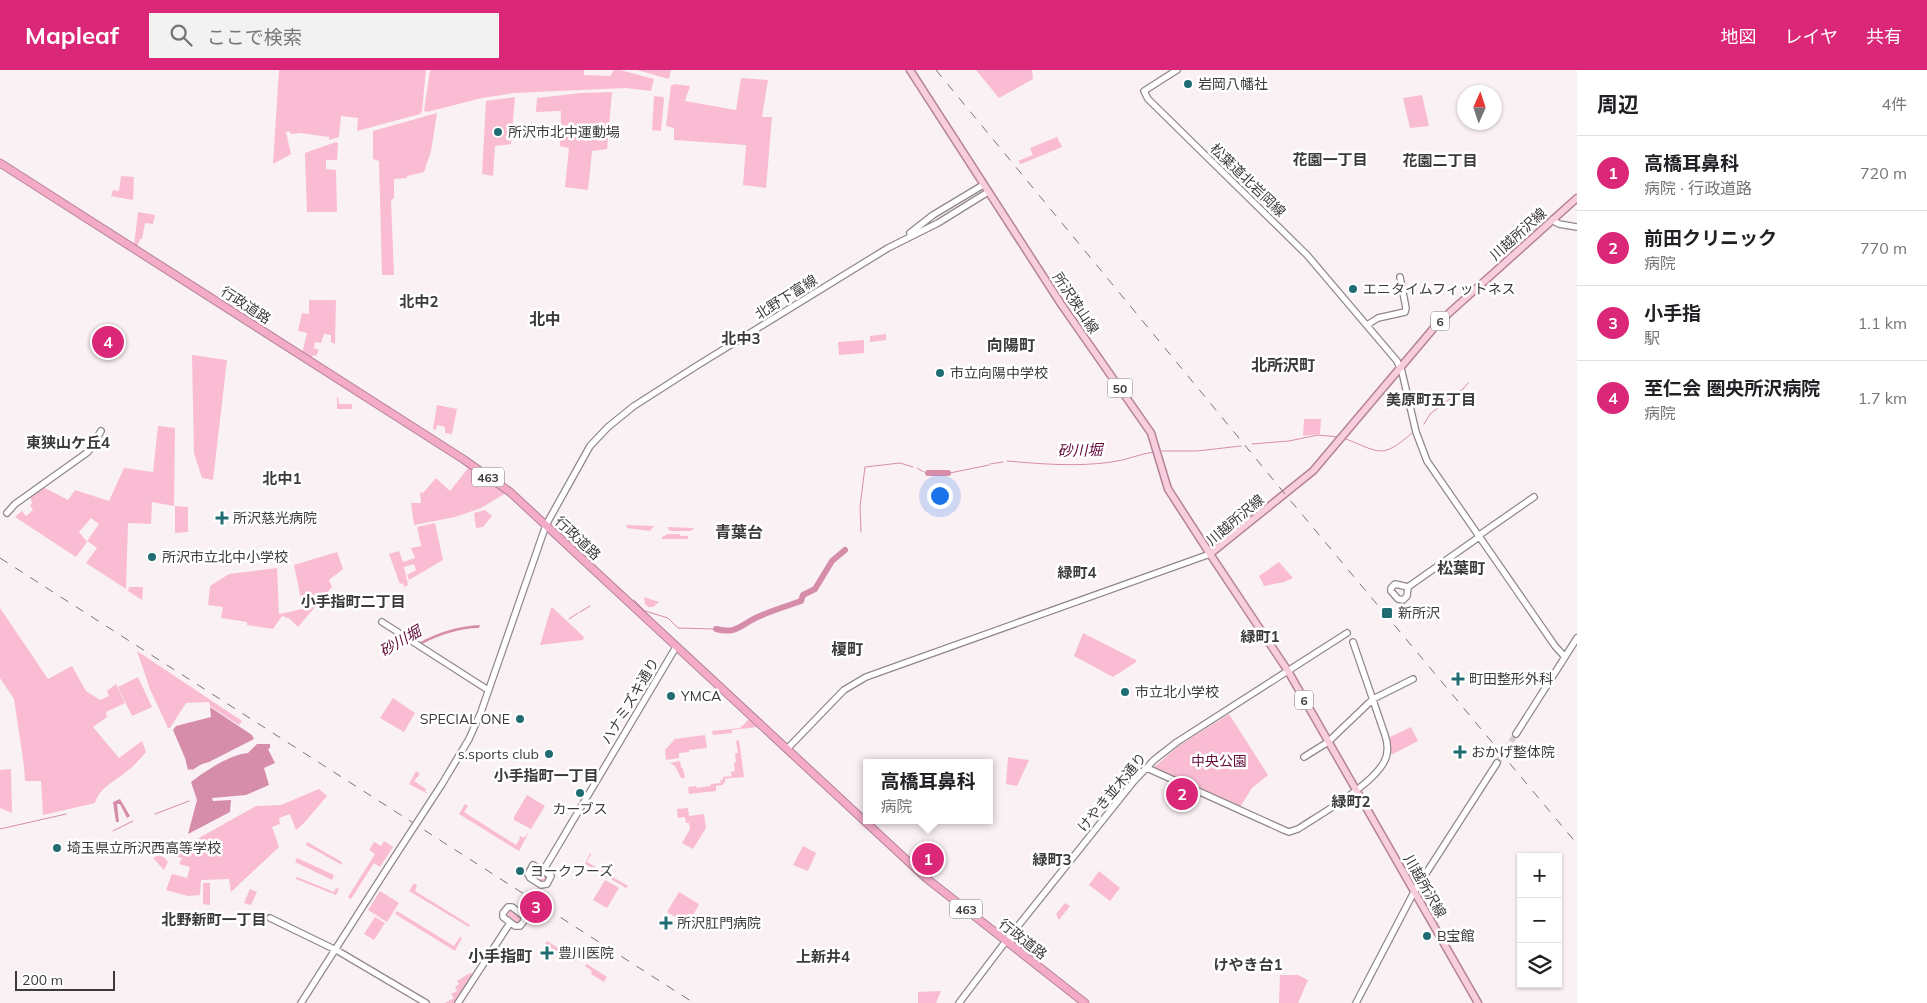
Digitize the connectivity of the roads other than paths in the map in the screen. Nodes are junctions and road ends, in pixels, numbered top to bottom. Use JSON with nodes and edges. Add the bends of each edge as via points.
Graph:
{"nodes":[{"id":1,"x":910,"y":70,"type":"edge"},
{"id":2,"x":1177,"y":70,"type":"edge"},
{"id":3,"x":0,"y":163,"type":"edge"},
{"id":4,"x":983,"y":185,"type":"junction"},
{"id":5,"x":988,"y":192,"type":"junction"},
{"id":6,"x":1577,"y":198,"type":"edge"},
{"id":7,"x":1552,"y":220,"type":"junction"},
{"id":8,"x":1577,"y":227,"type":"edge"},
{"id":9,"x":888,"y":248,"type":"junction"},
{"id":10,"x":1400,"y":277,"type":"dead end"},
{"id":11,"x":1368,"y":325,"type":"junction"},
{"id":12,"x":1401,"y":368,"type":"junction"},
{"id":13,"x":101,"y":431,"type":"dead end"},
{"id":14,"x":1534,"y":497,"type":"dead end"},
{"id":15,"x":7,"y":513,"type":"dead end"},
{"id":16,"x":546,"y":525,"type":"junction"},
{"id":17,"x":1479,"y":537,"type":"junction"},
{"id":18,"x":1210,"y":554,"type":"junction"},
{"id":19,"x":1406,"y":587,"type":"dead end"},
{"id":20,"x":382,"y":622,"type":"dead end"},
{"id":21,"x":1347,"y":633,"type":"dead end"},
{"id":22,"x":1577,"y":638,"type":"edge"},
{"id":23,"x":1353,"y":642,"type":"dead end"},
{"id":24,"x":676,"y":647,"type":"junction"},
{"id":25,"x":1565,"y":657,"type":"junction"},
{"id":26,"x":1288,"y":671,"type":"junction"},
{"id":27,"x":1413,"y":679,"type":"dead end"},
{"id":28,"x":488,"y":690,"type":"junction"},
{"id":29,"x":1373,"y":699,"type":"junction"},
{"id":30,"x":1516,"y":734,"type":"tunnel mouth"},
{"id":31,"x":1328,"y":742,"type":"junction"},
{"id":32,"x":787,"y":750,"type":"junction"},
{"id":33,"x":1304,"y":757,"type":"dead end"},
{"id":34,"x":1497,"y":763,"type":"tunnel mouth"},
{"id":35,"x":1147,"y":768,"type":"junction"},
{"id":36,"x":1356,"y":791,"type":"junction"},
{"id":37,"x":863,"y":820,"type":"edge"},
{"id":38,"x":867,"y":824,"type":"edge"},
{"id":39,"x":543,"y":871,"type":"junction"},
{"id":40,"x":1414,"y":892,"type":"junction"},
{"id":41,"x":270,"y":918,"type":"dead end"},
{"id":42,"x":510,"y":923,"type":"dead end"},
{"id":43,"x":1006,"y":941,"type":"junction"},
{"id":44,"x":336,"y":950,"type":"junction"},
{"id":45,"x":302,"y":1003,"type":"edge"},
{"id":46,"x":426,"y":1003,"type":"edge"},
{"id":47,"x":458,"y":1003,"type":"edge"},
{"id":48,"x":960,"y":1003,"type":"edge"},
{"id":49,"x":1085,"y":1003,"type":"edge"},
{"id":50,"x":1356,"y":1003,"type":"edge"},
{"id":51,"x":1478,"y":1003,"type":"edge"}],
"edges":[{"from":1,"to":4,"type":"main road","name":"所沢狭山線","number":"50"},
{"from":2,"to":11,"type":"street","name":"松葉道北岩岡線","via":[[1144,91],[1148,99],[1307,255]]},
{"from":3,"to":16,"type":"highway","name":"行政道路","number":"463","via":[[462,459],[510,492]]},
{"from":4,"to":5,"type":"main road","name":"所沢狭山線","number":"50"},
{"from":4,"to":9,"type":"street","via":[[933,215]]},
{"from":5,"to":9,"type":"street","via":[[938,223]]},
{"from":5,"to":18,"type":"main road","name":"所沢狭山線","number":"50","via":[[1151,433],[1168,489]]},
{"from":6,"to":7,"type":"main road","name":"川越所沢線","number":"6"},
{"from":7,"to":8,"type":"street"},
{"from":7,"to":12,"type":"main road","name":"川越所沢線","number":"6","via":[[1447,314]]},
{"from":9,"to":16,"type":"street","name":"北野下富線","via":[[621,416],[590,446]]},
{"from":10,"to":11,"type":"street","via":[[1405,312],[1378,318]]},
{"from":11,"to":12,"type":"street","name":"松葉道北岩岡線"},
{"from":12,"to":17,"type":"street","via":[[1424,453],[1436,476]]},
{"from":12,"to":18,"type":"main road","name":"川越所沢線","number":"6","via":[[1306,478]]},
{"from":13,"to":15,"type":"street","via":[[88,452]]},
{"from":14,"to":17,"type":"street"},
{"from":16,"to":24,"type":"highway","name":"行政道路","number":"463"},
{"from":16,"to":28,"type":"street","name":"北野下富線"},
{"from":17,"to":19,"type":"street"},
{"from":17,"to":25,"type":"street"},
{"from":18,"to":26,"type":"main road","name":"川越所沢線","number":"6"},
{"from":18,"to":32,"type":"street","via":[[866,677],[844,690]]},
{"from":20,"to":28,"type":"street"},
{"from":21,"to":26,"type":"street","name":"けやき並木通り"},
{"from":22,"to":25,"type":"street"},
{"from":23,"to":29,"type":"street"},
{"from":24,"to":32,"type":"highway","name":"行政道路","number":"463"},
{"from":24,"to":39,"type":"street","name":"ハナミズキ通り"},
{"from":25,"to":30,"type":"street"},
{"from":26,"to":31,"type":"main road","name":"川越所沢線","number":"6"},
{"from":26,"to":35,"type":"street","name":"けやき並木通り","via":[[1176,742]]},
{"from":27,"to":29,"type":"street"},
{"from":28,"to":44,"type":"street","name":"北野下富線","bridge":true,"via":[[469,739]]},
{"from":29,"to":31,"type":"street"},
{"from":29,"to":36,"type":"street","via":[[1387,742],[1387,753],[1380,767]]},
{"from":31,"to":33,"type":"street"},
{"from":31,"to":36,"type":"main road","name":"川越所沢線","number":"6"},
{"from":32,"to":37,"type":"highway","name":"行政道路","number":"463"},
{"from":34,"to":40,"type":"street"},
{"from":35,"to":36,"type":"street","via":[[1288,832]]},
{"from":35,"to":43,"type":"street","name":"けやき並木通り"},
{"from":36,"to":40,"type":"main road","name":"川越所沢線","number":"6"},
{"from":38,"to":43,"type":"highway","name":"行政道路","number":"463","via":[[926,878]]},
{"from":39,"to":39,"type":"street","via":[[533,865],[528,876],[540,886],[547,884],[550,876]]},
{"from":40,"to":50,"type":"street"},
{"from":40,"to":51,"type":"main road","name":"川越所沢線","number":"6"},
{"from":41,"to":44,"type":"street"},
{"from":42,"to":47,"type":"street"},
{"from":43,"to":48,"type":"street","name":"けやき並木通り"},
{"from":43,"to":49,"type":"highway","name":"行政道路","number":"463"},
{"from":44,"to":45,"type":"street","name":"北野下富線"},
{"from":44,"to":46,"type":"street"}]}
